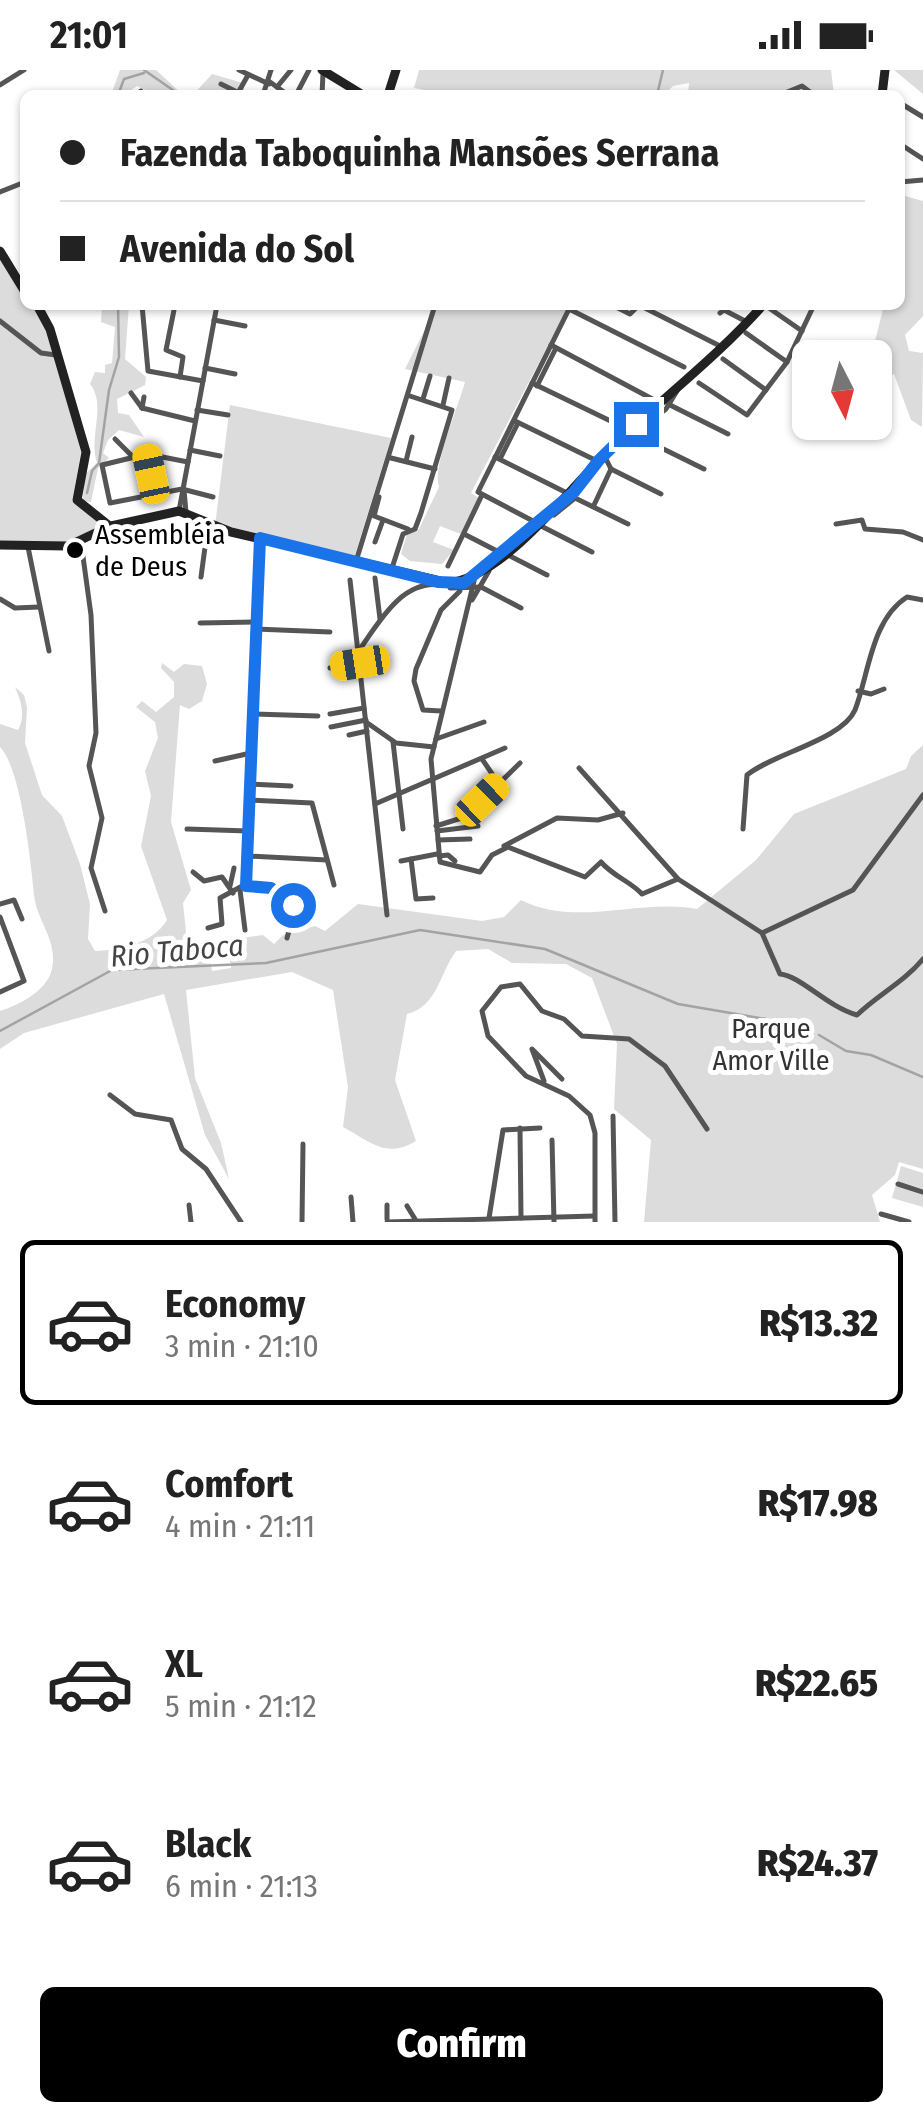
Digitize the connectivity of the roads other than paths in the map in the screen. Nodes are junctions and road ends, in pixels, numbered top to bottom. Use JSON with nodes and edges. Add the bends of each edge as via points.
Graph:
{"nodes":[{"id":1,"x":6,"y":70,"type":"edge"},
{"id":2,"x":24,"y":70,"type":"edge"},
{"id":3,"x":272,"y":70,"type":"edge"},
{"id":4,"x":291,"y":70,"type":"edge"},
{"id":5,"x":872,"y":70,"type":"edge"},
{"id":6,"x":244,"y":72,"type":"edge"},
{"id":7,"x":327,"y":72,"type":"edge"},
{"id":8,"x":885,"y":72,"type":"edge"},
{"id":9,"x":11,"y":78,"type":"junction"},
{"id":10,"x":221,"y":84,"type":"dead end"},
{"id":11,"x":272,"y":84,"type":"junction"},
{"id":12,"x":0,"y":85,"type":"edge"},
{"id":13,"x":232,"y":90,"type":"edge"},
{"id":14,"x":267,"y":90,"type":"edge"},
{"id":15,"x":281,"y":90,"type":"edge"},
{"id":16,"x":355,"y":90,"type":"edge"},
{"id":17,"x":0,"y":252,"type":"edge"},
{"id":18,"x":20,"y":284,"type":"edge"},
{"id":19,"x":40,"y":310,"type":"edge"},
{"id":20,"x":142,"y":310,"type":"edge"},
{"id":21,"x":174,"y":310,"type":"edge"},
{"id":22,"x":216,"y":310,"type":"edge"},
{"id":23,"x":433,"y":310,"type":"edge"},
{"id":24,"x":569,"y":310,"type":"edge"},
{"id":25,"x":576,"y":310,"type":"edge"},
{"id":26,"x":647,"y":310,"type":"edge"},
{"id":27,"x":762,"y":310,"type":"edge"},
{"id":28,"x":772,"y":310,"type":"edge"},
{"id":29,"x":812,"y":310,"type":"edge"},
{"id":30,"x":720,"y":313,"type":"dead end"},
{"id":31,"x":214,"y":320,"type":"junction"},
{"id":32,"x":0,"y":321,"type":"edge"},
{"id":33,"x":245,"y":326,"type":"dead end"},
{"id":34,"x":747,"y":327,"type":"junction"},
{"id":35,"x":802,"y":332,"type":"junction"},
{"id":36,"x":718,"y":345,"type":"dead end"},
{"id":37,"x":553,"y":347,"type":"junction"},
{"id":38,"x":56,"y":355,"type":"junction"},
{"id":39,"x":722,"y":359,"type":"dead end"},
{"id":40,"x":787,"y":362,"type":"junction"},
{"id":41,"x":684,"y":367,"type":"dead end"},
{"id":42,"x":206,"y":368,"type":"junction"},
{"id":43,"x":234,"y":374,"type":"dead end"},
{"id":44,"x":430,"y":376,"type":"dead end"},
{"id":45,"x":180,"y":377,"type":"junction"},
{"id":46,"x":449,"y":378,"type":"dead end"},
{"id":47,"x":203,"y":381,"type":"junction"},
{"id":48,"x":699,"y":384,"type":"dead end"},
{"id":49,"x":535,"y":385,"type":"junction"},
{"id":50,"x":766,"y":390,"type":"junction"},
{"id":51,"x":130,"y":392,"type":"dead end"},
{"id":52,"x":144,"y":396,"type":"dead end"},
{"id":53,"x":410,"y":396,"type":"dead end"},
{"id":54,"x":423,"y":399,"type":"junction"},
{"id":55,"x":661,"y":402,"type":"junction"},
{"id":56,"x":443,"y":405,"type":"junction"},
{"id":57,"x":142,"y":408,"type":"junction"},
{"id":58,"x":198,"y":410,"type":"junction"},
{"id":59,"x":228,"y":415,"type":"dead end"},
{"id":60,"x":195,"y":421,"type":"junction"},
{"id":61,"x":516,"y":423,"type":"junction"},
{"id":62,"x":623,"y":427,"type":"dead end"},
{"id":63,"x":633,"y":434,"type":"junction"},
{"id":64,"x":728,"y":434,"type":"dead end"},
{"id":65,"x":412,"y":437,"type":"dead end"},
{"id":66,"x":115,"y":440,"type":"dead end"},
{"id":67,"x":190,"y":450,"type":"junction"},
{"id":68,"x":147,"y":454,"type":"junction"},
{"id":69,"x":220,"y":456,"type":"dead end"},
{"id":70,"x":133,"y":457,"type":"junction"},
{"id":71,"x":498,"y":457,"type":"junction"},
{"id":72,"x":391,"y":458,"type":"dead end"},
{"id":73,"x":593,"y":458,"type":"dead end"},
{"id":74,"x":188,"y":462,"type":"junction"},
{"id":75,"x":406,"y":462,"type":"junction"},
{"id":76,"x":435,"y":469,"type":"junction"},
{"id":77,"x":611,"y":469,"type":"junction"},
{"id":78,"x":704,"y":469,"type":"dead end"},
{"id":79,"x":183,"y":489,"type":"junction"},
{"id":80,"x":565,"y":492,"type":"dead end"},
{"id":81,"x":156,"y":494,"type":"junction"},
{"id":82,"x":661,"y":494,"type":"dead end"},
{"id":83,"x":482,"y":496,"type":"junction"},
{"id":84,"x":212,"y":497,"type":"dead end"},
{"id":85,"x":379,"y":497,"type":"dead end"},
{"id":86,"x":594,"y":506,"type":"junction"},
{"id":87,"x":182,"y":512,"type":"junction"},
{"id":88,"x":382,"y":520,"type":"junction"},
{"id":89,"x":532,"y":521,"type":"dead end"},
{"id":90,"x":208,"y":522,"type":"junction"},
{"id":91,"x":628,"y":524,"type":"dead end"},
{"id":92,"x":836,"y":524,"type":"dead end"},
{"id":93,"x":110,"y":526,"type":"junction"},
{"id":94,"x":542,"y":526,"type":"junction"},
{"id":95,"x":409,"y":530,"type":"junction"},
{"id":96,"x":464,"y":534,"type":"junction"},
{"id":97,"x":260,"y":538,"type":"junction"},
{"id":98,"x":923,"y":540,"type":"edge"},
{"id":99,"x":81,"y":542,"type":"junction"},
{"id":100,"x":375,"y":542,"type":"dead end"},
{"id":101,"x":0,"y":545,"type":"edge"},
{"id":102,"x":28,"y":547,"type":"junction"},
{"id":103,"x":497,"y":550,"type":"dead end"},
{"id":104,"x":592,"y":552,"type":"dead end"},
{"id":105,"x":508,"y":556,"type":"junction"},
{"id":106,"x":356,"y":558,"type":"junction"},
{"id":107,"x":394,"y":565,"type":"junction"},
{"id":108,"x":448,"y":566,"type":"dead end"},
{"id":109,"x":546,"y":575,"type":"dead end"},
{"id":110,"x":201,"y":576,"type":"dead end"},
{"id":111,"x":375,"y":578,"type":"dead end"},
{"id":112,"x":350,"y":580,"type":"dead end"},
{"id":113,"x":477,"y":582,"type":"junction"},
{"id":114,"x":462,"y":589,"type":"junction"},
{"id":115,"x":0,"y":599,"type":"edge"},
{"id":116,"x":923,"y":600,"type":"edge"},
{"id":117,"x":40,"y":607,"type":"junction"},
{"id":118,"x":521,"y":608,"type":"dead end"},
{"id":119,"x":380,"y":620,"type":"junction"},
{"id":120,"x":200,"y":622,"type":"dead end"},
{"id":121,"x":255,"y":626,"type":"junction"},
{"id":122,"x":330,"y":632,"type":"dead end"},
{"id":123,"x":358,"y":650,"type":"junction"},
{"id":124,"x":48,"y":652,"type":"dead end"},
{"id":125,"x":360,"y":663,"type":"junction"},
{"id":126,"x":330,"y":668,"type":"dead end"},
{"id":127,"x":884,"y":688,"type":"dead end"},
{"id":128,"x":858,"y":691,"type":"junction"},
{"id":129,"x":364,"y":708,"type":"junction"},
{"id":130,"x":441,"y":711,"type":"junction"},
{"id":131,"x":252,"y":714,"type":"junction"},
{"id":132,"x":330,"y":714,"type":"dead end"},
{"id":133,"x":318,"y":716,"type":"dead end"},
{"id":134,"x":366,"y":721,"type":"junction"},
{"id":135,"x":484,"y":722,"type":"dead end"},
{"id":136,"x":331,"y":726,"type":"dead end"},
{"id":137,"x":367,"y":732,"type":"junction"},
{"id":138,"x":349,"y":735,"type":"dead end"},
{"id":139,"x":394,"y":742,"type":"junction"},
{"id":140,"x":435,"y":743,"type":"junction"},
{"id":141,"x":505,"y":748,"type":"dead end"},
{"id":142,"x":251,"y":753,"type":"junction"},
{"id":143,"x":482,"y":758,"type":"junction"},
{"id":144,"x":215,"y":761,"type":"dead end"},
{"id":145,"x":520,"y":764,"type":"dead end"},
{"id":146,"x":580,"y":768,"type":"dead end"},
{"id":147,"x":432,"y":779,"type":"junction"},
{"id":148,"x":250,"y":784,"type":"junction"},
{"id":149,"x":498,"y":784,"type":"junction"},
{"id":150,"x":291,"y":786,"type":"dead end"},
{"id":151,"x":399,"y":794,"type":"junction"},
{"id":152,"x":923,"y":795,"type":"edge"},
{"id":153,"x":249,"y":800,"type":"junction"},
{"id":154,"x":482,"y":800,"type":"dead end"},
{"id":155,"x":375,"y":804,"type":"junction"},
{"id":156,"x":484,"y":811,"type":"dead end"},
{"id":157,"x":623,"y":814,"type":"junction"},
{"id":158,"x":478,"y":826,"type":"dead end"},
{"id":159,"x":187,"y":829,"type":"dead end"},
{"id":160,"x":403,"y":829,"type":"dead end"},
{"id":161,"x":436,"y":829,"type":"junction"},
{"id":162,"x":744,"y":829,"type":"dead end"},
{"id":163,"x":248,"y":831,"type":"junction"},
{"id":164,"x":437,"y":839,"type":"junction"},
{"id":165,"x":470,"y":839,"type":"dead end"},
{"id":166,"x":502,"y":848,"type":"junction"},
{"id":167,"x":247,"y":856,"type":"junction"},
{"id":168,"x":439,"y":856,"type":"junction"},
{"id":169,"x":411,"y":859,"type":"junction"},
{"id":170,"x":328,"y":860,"type":"junction"},
{"id":171,"x":400,"y":861,"type":"dead end"},
{"id":172,"x":455,"y":861,"type":"dead end"},
{"id":173,"x":234,"y":868,"type":"dead end"},
{"id":174,"x":193,"y":872,"type":"dead end"},
{"id":175,"x":678,"y":878,"type":"junction"},
{"id":176,"x":334,"y":885,"type":"dead end"},
{"id":177,"x":237,"y":889,"type":"junction"},
{"id":178,"x":434,"y":898,"type":"dead end"},
{"id":179,"x":0,"y":904,"type":"edge"},
{"id":180,"x":106,"y":911,"type":"dead end"},
{"id":181,"x":387,"y":915,"type":"dead end"},
{"id":182,"x":0,"y":917,"type":"edge"},
{"id":183,"x":22,"y":919,"type":"dead end"},
{"id":184,"x":208,"y":928,"type":"dead end"},
{"id":185,"x":245,"y":930,"type":"dead end"},
{"id":186,"x":762,"y":933,"type":"junction"},
{"id":187,"x":287,"y":938,"type":"dead end"},
{"id":188,"x":923,"y":959,"type":"edge"},
{"id":189,"x":0,"y":980,"type":"edge"},
{"id":190,"x":2,"y":991,"type":"edge"},
{"id":191,"x":562,"y":1078,"type":"dead end"},
{"id":192,"x":545,"y":1084,"type":"junction"},
{"id":193,"x":110,"y":1095,"type":"dead end"},
{"id":194,"x":613,"y":1116,"type":"dead end"},
{"id":195,"x":520,"y":1128,"type":"junction"},
{"id":196,"x":540,"y":1128,"type":"dead end"},
{"id":197,"x":706,"y":1129,"type":"dead end"},
{"id":198,"x":552,"y":1140,"type":"dead end"},
{"id":199,"x":302,"y":1144,"type":"dead end"},
{"id":200,"x":898,"y":1184,"type":"dead end"},
{"id":201,"x":923,"y":1192,"type":"edge"},
{"id":202,"x":351,"y":1197,"type":"dead end"},
{"id":203,"x":190,"y":1205,"type":"dead end"},
{"id":204,"x":387,"y":1205,"type":"dead end"},
{"id":205,"x":407,"y":1206,"type":"dead end"},
{"id":206,"x":882,"y":1214,"type":"dead end"},
{"id":207,"x":415,"y":1218,"type":"junction"},
{"id":208,"x":489,"y":1218,"type":"junction"},
{"id":209,"x":521,"y":1218,"type":"junction"},
{"id":210,"x":594,"y":1219,"type":"edge"},
{"id":211,"x":387,"y":1220,"type":"edge"},
{"id":212,"x":429,"y":1220,"type":"edge"},
{"id":213,"x":471,"y":1220,"type":"edge"},
{"id":214,"x":512,"y":1220,"type":"edge"},
{"id":215,"x":554,"y":1220,"type":"edge"},
{"id":216,"x":192,"y":1222,"type":"edge"},
{"id":217,"x":241,"y":1222,"type":"edge"},
{"id":218,"x":302,"y":1222,"type":"edge"},
{"id":219,"x":353,"y":1222,"type":"edge"},
{"id":220,"x":615,"y":1222,"type":"edge"},
{"id":221,"x":909,"y":1222,"type":"edge"}],
"edges":[{"from":1,"to":9,"type":"street"},
{"from":2,"to":9,"type":"street"},
{"from":3,"to":11,"type":"street"},
{"from":4,"to":11,"type":"street"},
{"from":5,"to":8,"type":"street"},
{"from":6,"to":11,"type":"street"},
{"from":7,"to":16,"type":"street"},
{"from":9,"to":12,"type":"street"},
{"from":10,"to":13,"type":"street"},
{"from":11,"to":14,"type":"street"},
{"from":11,"to":15,"type":"street"},
{"from":17,"to":18,"type":"street"},
{"from":19,"to":38,"type":"street"},
{"from":20,"to":45,"type":"street","via":[[148,371]]},
{"from":21,"to":45,"type":"street","via":[[166,350],[183,357]]},
{"from":22,"to":31,"type":"street"},
{"from":23,"to":106,"type":"street"},
{"from":24,"to":37,"type":"street"},
{"from":25,"to":41,"type":"street"},
{"from":26,"to":36,"type":"street"},
{"from":27,"to":34,"type":"street"},
{"from":28,"to":35,"type":"street"},
{"from":29,"to":35,"type":"street"},
{"from":30,"to":34,"type":"street"},
{"from":31,"to":33,"type":"street"},
{"from":31,"to":42,"type":"street"},
{"from":32,"to":38,"type":"street","via":[[41,352]]},
{"from":34,"to":40,"type":"street"},
{"from":34,"to":55,"type":"street"},
{"from":35,"to":40,"type":"street"},
{"from":37,"to":49,"type":"street"},
{"from":37,"to":55,"type":"street"},
{"from":38,"to":93,"type":"street","via":[[86,452],[76,500]]},
{"from":39,"to":50,"type":"street"},
{"from":40,"to":50,"type":"street"},
{"from":42,"to":43,"type":"street"},
{"from":42,"to":47,"type":"street"},
{"from":44,"to":54,"type":"street"},
{"from":45,"to":47,"type":"street"},
{"from":46,"to":56,"type":"street"},
{"from":47,"to":58,"type":"street"},
{"from":48,"to":50,"type":"street","via":[[746,416]]},
{"from":49,"to":61,"type":"street"},
{"from":49,"to":62,"type":"street"},
{"from":51,"to":57,"type":"street"},
{"from":52,"to":57,"type":"street"},
{"from":53,"to":54,"type":"street"},
{"from":54,"to":56,"type":"street"},
{"from":55,"to":63,"type":"street"},
{"from":55,"to":64,"type":"street"},
{"from":55,"to":113,"type":"street"},
{"from":56,"to":76,"type":"street","via":[[452,410]]},
{"from":57,"to":60,"type":"street"},
{"from":58,"to":59,"type":"street"},
{"from":58,"to":60,"type":"street"},
{"from":60,"to":67,"type":"street"},
{"from":61,"to":71,"type":"street"},
{"from":61,"to":73,"type":"street"},
{"from":63,"to":77,"type":"street","via":[[605,460]]},
{"from":63,"to":78,"type":"street"},
{"from":65,"to":75,"type":"street"},
{"from":66,"to":70,"type":"street"},
{"from":67,"to":69,"type":"street"},
{"from":67,"to":74,"type":"street"},
{"from":68,"to":70,"type":"street"},
{"from":68,"to":74,"type":"street"},
{"from":68,"to":81,"type":"street"},
{"from":70,"to":81,"type":"street","via":[[101,466],[113,504]]},
{"from":71,"to":80,"type":"street"},
{"from":71,"to":83,"type":"street","via":[[478,492]]},
{"from":72,"to":75,"type":"street"},
{"from":74,"to":79,"type":"street"},
{"from":75,"to":76,"type":"street"},
{"from":76,"to":95,"type":"street","via":[[417,524]]},
{"from":77,"to":82,"type":"street"},
{"from":77,"to":86,"type":"street"},
{"from":79,"to":81,"type":"street"},
{"from":79,"to":84,"type":"street"},
{"from":79,"to":87,"type":"street"},
{"from":83,"to":89,"type":"street"},
{"from":83,"to":96,"type":"street"},
{"from":85,"to":88,"type":"street","via":[[374,514]]},
{"from":86,"to":91,"type":"street"},
{"from":86,"to":94,"type":"street","via":[[574,498]]},
{"from":87,"to":90,"type":"street"},
{"from":87,"to":93,"type":"street"},
{"from":88,"to":95,"type":"street"},
{"from":88,"to":100,"type":"street"},
{"from":90,"to":97,"type":"street"},
{"from":90,"to":110,"type":"street"},
{"from":92,"to":98,"type":"street","via":[[862,520],[865,529]]},
{"from":93,"to":99,"type":"street"},
{"from":94,"to":104,"type":"street"},
{"from":94,"to":105,"type":"street"},
{"from":95,"to":107,"type":"street"},
{"from":96,"to":103,"type":"street"},
{"from":96,"to":108,"type":"street"},
{"from":97,"to":106,"type":"street"},
{"from":97,"to":121,"type":"street"},
{"from":99,"to":102,"type":"street"},
{"from":99,"to":180,"type":"street","via":[[96,733],[88,766],[102,818],[91,868]]},
{"from":101,"to":102,"type":"street"},
{"from":102,"to":117,"type":"street"},
{"from":105,"to":109,"type":"street"},
{"from":105,"to":113,"type":"street"},
{"from":106,"to":107,"type":"street"},
{"from":107,"to":113,"type":"street","via":[[448,583]]},
{"from":111,"to":119,"type":"street"},
{"from":112,"to":123,"type":"street"},
{"from":113,"to":114,"type":"street"},
{"from":113,"to":118,"type":"street"},
{"from":113,"to":130,"type":"street"},
{"from":114,"to":119,"type":"street","via":[[418,585]]},
{"from":114,"to":130,"type":"street","via":[[442,610],[415,673],[422,710]]},
{"from":115,"to":117,"type":"street","via":[[15,608]]},
{"from":116,"to":128,"type":"street","via":[[907,596],[895,608]]},
{"from":117,"to":124,"type":"street"},
{"from":119,"to":123,"type":"street"},
{"from":120,"to":121,"type":"street"},
{"from":121,"to":122,"type":"street"},
{"from":121,"to":131,"type":"street"},
{"from":123,"to":125,"type":"street"},
{"from":125,"to":126,"type":"street"},
{"from":125,"to":129,"type":"street"},
{"from":127,"to":128,"type":"street"},
{"from":128,"to":162,"type":"street","via":[[854,712],[839,726],[749,773]]},
{"from":129,"to":132,"type":"street"},
{"from":129,"to":134,"type":"street"},
{"from":130,"to":140,"type":"street"},
{"from":131,"to":133,"type":"street"},
{"from":131,"to":142,"type":"street"},
{"from":134,"to":136,"type":"street"},
{"from":134,"to":137,"type":"street"},
{"from":134,"to":139,"type":"street"},
{"from":135,"to":140,"type":"street"},
{"from":137,"to":138,"type":"street"},
{"from":137,"to":155,"type":"street"},
{"from":139,"to":140,"type":"street"},
{"from":139,"to":151,"type":"street"},
{"from":140,"to":147,"type":"street"},
{"from":141,"to":143,"type":"street"},
{"from":142,"to":144,"type":"street"},
{"from":142,"to":148,"type":"street"},
{"from":143,"to":147,"type":"street"},
{"from":143,"to":149,"type":"street"},
{"from":145,"to":149,"type":"street"},
{"from":146,"to":157,"type":"street"},
{"from":147,"to":151,"type":"street"},
{"from":147,"to":161,"type":"street"},
{"from":148,"to":150,"type":"street"},
{"from":148,"to":153,"type":"street"},
{"from":149,"to":154,"type":"street"},
{"from":151,"to":155,"type":"street"},
{"from":151,"to":160,"type":"street"},
{"from":152,"to":186,"type":"street","via":[[853,890]]},
{"from":153,"to":163,"type":"street"},
{"from":153,"to":170,"type":"street","via":[[312,803]]},
{"from":155,"to":181,"type":"street"},
{"from":156,"to":161,"type":"street"},
{"from":157,"to":166,"type":"street","via":[[557,818]]},
{"from":157,"to":175,"type":"street"},
{"from":158,"to":161,"type":"street"},
{"from":159,"to":163,"type":"street"},
{"from":161,"to":164,"type":"street"},
{"from":163,"to":167,"type":"street"},
{"from":164,"to":165,"type":"street"},
{"from":164,"to":168,"type":"street"},
{"from":166,"to":168,"type":"street","via":[[483,870],[444,866]]},
{"from":166,"to":175,"type":"street","via":[[585,877],[601,862],[642,894]]},
{"from":167,"to":170,"type":"street"},
{"from":167,"to":177,"type":"street"},
{"from":168,"to":169,"type":"street"},
{"from":168,"to":172,"type":"street"},
{"from":169,"to":171,"type":"street"},
{"from":169,"to":178,"type":"street","via":[[417,900]]},
{"from":170,"to":176,"type":"street"},
{"from":173,"to":177,"type":"street"},
{"from":174,"to":177,"type":"street","via":[[204,881],[222,877]]},
{"from":175,"to":186,"type":"street"},
{"from":177,"to":184,"type":"street","via":[[219,899],[222,925]]},
{"from":177,"to":185,"type":"street"},
{"from":177,"to":187,"type":"street","via":[[271,888],[291,901]]},
{"from":179,"to":183,"type":"street","via":[[14,900]]},
{"from":182,"to":190,"type":"street","via":[[24,981]]},
{"from":186,"to":188,"type":"street","via":[[780,974],[857,1015],[885,988],[909,978]]},
{"from":189,"to":190,"type":"street"},
{"from":191,"to":192,"type":"street","via":[[532,1049]]},
{"from":192,"to":197,"type":"street","via":[[526,1076],[486,1032],[482,1011],[506,984],[525,988],[542,1011],[582,1036],[628,1039],[665,1066]]},
{"from":192,"to":210,"type":"street","via":[[586,1108],[594,1138]]},
{"from":193,"to":217,"type":"street","via":[[135,1114],[171,1120],[182,1149],[206,1169]]},
{"from":194,"to":220,"type":"street"},
{"from":195,"to":196,"type":"street"},
{"from":195,"to":208,"type":"street","via":[[502,1131]]},
{"from":195,"to":209,"type":"street"},
{"from":198,"to":215,"type":"street"},
{"from":199,"to":218,"type":"street"},
{"from":200,"to":201,"type":"street"},
{"from":202,"to":219,"type":"street"},
{"from":203,"to":216,"type":"street"},
{"from":204,"to":211,"type":"street"},
{"from":205,"to":207,"type":"street"},
{"from":206,"to":221,"type":"street"},
{"from":207,"to":211,"type":"street"},
{"from":207,"to":212,"type":"street"},
{"from":208,"to":213,"type":"street"},
{"from":208,"to":214,"type":"street"},
{"from":209,"to":214,"type":"street"},
{"from":209,"to":215,"type":"street"},
{"from":210,"to":215,"type":"street"},
{"from":212,"to":213,"type":"street"}]}
